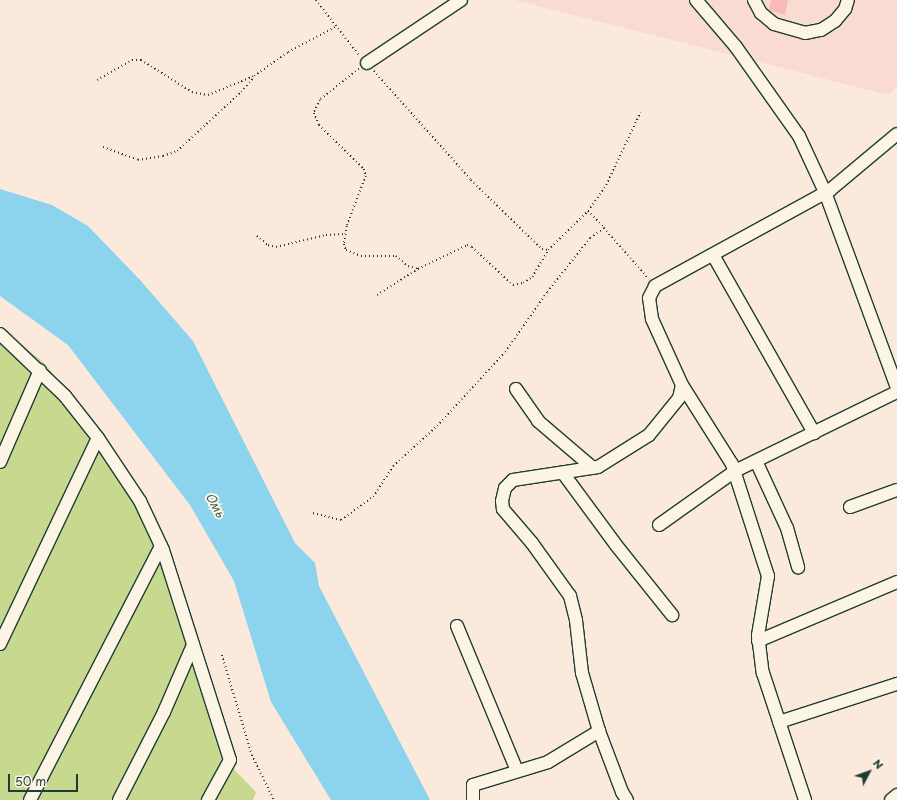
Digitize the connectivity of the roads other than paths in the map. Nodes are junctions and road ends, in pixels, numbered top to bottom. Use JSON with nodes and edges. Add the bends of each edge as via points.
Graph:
{"nodes":[{"id":1,"x":461,"y":0,"type":"edge"},
{"id":2,"x":696,"y":0,"type":"edge"},
{"id":3,"x":754,"y":0,"type":"edge"},
{"id":4,"x":848,"y":0,"type":"edge"},
{"id":5,"x":367,"y":63,"type":"road end"},
{"id":6,"x":897,"y":134,"type":"edge"},
{"id":7,"x":825,"y":192,"type":"junction"},
{"id":8,"x":713,"y":255,"type":"junction"},
{"id":9,"x":0,"y":334,"type":"edge"},
{"id":10,"x":40,"y":370,"type":"junction"},
{"id":11,"x":682,"y":385,"type":"junction"},
{"id":12,"x":897,"y":388,"type":"edge"},
{"id":13,"x":516,"y":389,"type":"dead end"},
{"id":14,"x":897,"y":392,"type":"edge"},
{"id":15,"x":814,"y":433,"type":"junction"},
{"id":16,"x":98,"y":438,"type":"junction"},
{"id":17,"x":756,"y":461,"type":"junction"},
{"id":18,"x":0,"y":462,"type":"edge"},
{"id":19,"x":593,"y":468,"type":"junction"},
{"id":20,"x":735,"y":471,"type":"junction"},
{"id":21,"x":563,"y":472,"type":"junction"},
{"id":22,"x":897,"y":490,"type":"edge"},
{"id":23,"x":850,"y":507,"type":"dead end"},
{"id":24,"x":659,"y":525,"type":"dead end"},
{"id":25,"x":161,"y":546,"type":"junction"},
{"id":26,"x":798,"y":567,"type":"dead end"},
{"id":27,"x":897,"y":582,"type":"edge"},
{"id":28,"x":672,"y":615,"type":"dead end"},
{"id":29,"x":457,"y":626,"type":"dead end"},
{"id":30,"x":758,"y":640,"type":"junction"},
{"id":31,"x":0,"y":644,"type":"edge"},
{"id":32,"x":193,"y":645,"type":"junction"},
{"id":33,"x":897,"y":684,"type":"edge"},
{"id":34,"x":779,"y":722,"type":"junction"},
{"id":35,"x":599,"y":731,"type":"junction"},
{"id":36,"x":517,"y":771,"type":"junction"},
{"id":37,"x":897,"y":795,"type":"edge"},
{"id":38,"x":30,"y":800,"type":"edge"},
{"id":39,"x":119,"y":800,"type":"edge"},
{"id":40,"x":208,"y":800,"type":"edge"},
{"id":41,"x":473,"y":800,"type":"edge"},
{"id":42,"x":627,"y":800,"type":"edge"},
{"id":43,"x":805,"y":800,"type":"edge"},
{"id":44,"x":891,"y":800,"type":"edge"}],
"edges":[{"from":1,"to":5,"type":"lane"},
{"from":2,"to":7,"type":"lane","via":[[736,46],[799,136]]},
{"from":3,"to":4,"type":"lane","via":[[761,13],[774,24],[805,33],[821,30],[835,21],[845,9]]},
{"from":6,"to":7,"type":"lane"},
{"from":7,"to":8,"type":"lane"},
{"from":7,"to":12,"type":"lane"},
{"from":8,"to":11,"type":"lane","via":[[655,286],[649,298],[652,319]]},
{"from":8,"to":15,"type":"lane"},
{"from":9,"to":10,"type":"lane"},
{"from":10,"to":16,"type":"lane","via":[[66,396]]},
{"from":10,"to":18,"type":"lane"},
{"from":11,"to":19,"type":"lane","via":[[679,398],[649,435],[624,453]]},
{"from":11,"to":20,"type":"lane"},
{"from":13,"to":19,"type":"lane","via":[[538,421]]},
{"from":14,"to":15,"type":"lane"},
{"from":15,"to":17,"type":"lane"},
{"from":16,"to":25,"type":"lane","via":[[140,501]]},
{"from":16,"to":31,"type":"lane"},
{"from":17,"to":20,"type":"lane"},
{"from":17,"to":26,"type":"lane","via":[[787,528]]},
{"from":19,"to":21,"type":"lane"},
{"from":20,"to":24,"type":"lane"},
{"from":20,"to":30,"type":"lane","via":[[768,576]]},
{"from":21,"to":28,"type":"lane","via":[[616,545]]},
{"from":21,"to":35,"type":"lane","via":[[513,480],[505,488],[502,506],[570,596],[576,620],[582,673]]},
{"from":22,"to":23,"type":"lane"},
{"from":25,"to":32,"type":"lane"},
{"from":25,"to":38,"type":"lane"},
{"from":27,"to":30,"type":"lane"},
{"from":29,"to":36,"type":"lane"},
{"from":30,"to":34,"type":"lane","via":[[763,673]]},
{"from":32,"to":39,"type":"lane","via":[[164,712]]},
{"from":32,"to":40,"type":"lane","via":[[230,760]]},
{"from":33,"to":34,"type":"lane"},
{"from":34,"to":43,"type":"lane"},
{"from":35,"to":36,"type":"lane","via":[[548,762]]},
{"from":35,"to":42,"type":"lane"},
{"from":36,"to":41,"type":"lane","via":[[473,784]]},
{"from":37,"to":44,"type":"lane"}]}
